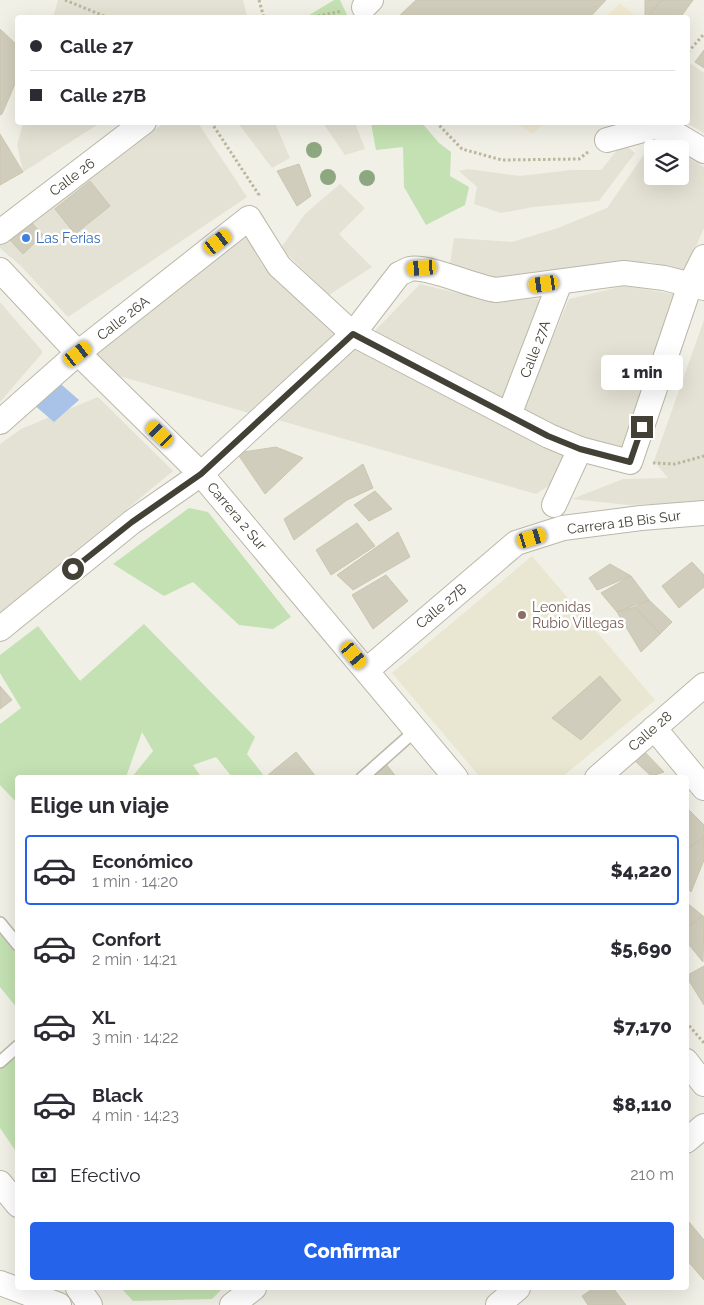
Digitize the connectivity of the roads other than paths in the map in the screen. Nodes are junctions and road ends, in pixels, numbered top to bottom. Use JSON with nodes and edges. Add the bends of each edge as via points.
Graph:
{"nodes":[{"id":1,"x":140,"y":125,"type":"edge"},
{"id":2,"x":607,"y":140,"type":"road end"},
{"id":3,"x":704,"y":151,"type":"edge"},
{"id":4,"x":0,"y":232,"type":"edge"},
{"id":5,"x":704,"y":257,"type":"edge"},
{"id":6,"x":0,"y":270,"type":"edge"},
{"id":7,"x":560,"y":282,"type":"junction"},
{"id":8,"x":697,"y":286,"type":"edge"},
{"id":9,"x":353,"y":334,"type":"junction"},
{"id":10,"x":78,"y":354,"type":"junction"},
{"id":11,"x":509,"y":415,"type":"junction"},
{"id":12,"x":0,"y":422,"type":"edge"},
{"id":13,"x":580,"y":449,"type":"junction"},
{"id":14,"x":201,"y":474,"type":"junction"},
{"id":15,"x":554,"y":505,"type":"dead end"},
{"id":16,"x":704,"y":512,"type":"edge"},
{"id":17,"x":516,"y":543,"type":"joint"},
{"id":18,"x":0,"y":629,"type":"edge"},
{"id":19,"x":367,"y":670,"type":"junction"},
{"id":20,"x":704,"y":685,"type":"edge"},
{"id":21,"x":654,"y":728,"type":"junction"},
{"id":22,"x":416,"y":730,"type":"junction"},
{"id":23,"x":365,"y":775,"type":"edge"},
{"id":24,"x":454,"y":775,"type":"edge"},
{"id":25,"x":600,"y":775,"type":"edge"},
{"id":26,"x":704,"y":788,"type":"edge"},
{"id":27,"x":0,"y":923,"type":"edge"},
{"id":28,"x":15,"y":941,"type":"edge"},
{"id":29,"x":15,"y":1049,"type":"edge"},
{"id":30,"x":0,"y":1062,"type":"edge"},
{"id":31,"x":689,"y":1065,"type":"edge"},
{"id":32,"x":704,"y":1084,"type":"edge"},
{"id":33,"x":704,"y":1126,"type":"edge"},
{"id":34,"x":689,"y":1138,"type":"edge"},
{"id":35,"x":0,"y":1183,"type":"edge"},
{"id":36,"x":15,"y":1201,"type":"edge"},
{"id":37,"x":0,"y":1283,"type":"edge"},
{"id":38,"x":15,"y":1289,"type":"edge"},
{"id":39,"x":19,"y":1290,"type":"edge"},
{"id":40,"x":79,"y":1290,"type":"edge"},
{"id":41,"x":251,"y":1290,"type":"edge"},
{"id":42,"x":516,"y":1290,"type":"edge"},
{"id":43,"x":59,"y":1305,"type":"edge"},
{"id":44,"x":90,"y":1305,"type":"edge"},
{"id":45,"x":232,"y":1305,"type":"edge"},
{"id":46,"x":498,"y":1305,"type":"edge"}],
"edges":[{"from":1,"to":4,"type":"street","name":"Calle 26"},
{"from":2,"to":3,"type":"street","via":[[654,127],[672,132]]},
{"from":5,"to":8,"type":"street"},
{"from":6,"to":10,"type":"street","name":"Carrera 2 Sur"},
{"from":7,"to":8,"type":"street","via":[[624,273]]},
{"from":7,"to":9,"type":"street","via":[[484,289],[422,268],[410,269],[399,274]]},
{"from":7,"to":11,"type":"street","name":"Calle 27A"},
{"from":8,"to":13,"type":"street","via":[[630,462]]},
{"from":9,"to":10,"type":"street","name":"Calle 26A","via":[[279,266],[249,218]]},
{"from":9,"to":11,"type":"street"},
{"from":9,"to":14,"type":"street"},
{"from":10,"to":12,"type":"street","name":"Calle 26A"},
{"from":10,"to":14,"type":"street","name":"Carrera 2 Sur"},
{"from":11,"to":13,"type":"street"},
{"from":13,"to":15,"type":"street"},
{"from":14,"to":18,"type":"street","via":[[132,522]]},
{"from":14,"to":19,"type":"street","name":"Carrera 2 Sur"},
{"from":16,"to":17,"type":"street","name":"Carrera 1B Bis Sur","via":[[563,528]]},
{"from":17,"to":19,"type":"street","name":"Calle 27B"},
{"from":19,"to":22,"type":"street","name":"Carrera 2 Sur"},
{"from":20,"to":21,"type":"street","name":"Calle 28"},
{"from":21,"to":25,"type":"street","name":"Calle 28"},
{"from":21,"to":26,"type":"street"},
{"from":22,"to":23,"type":"lane"},
{"from":22,"to":24,"type":"street","name":"Carrera 2 Sur"},
{"from":27,"to":28,"type":"lane"},
{"from":29,"to":30,"type":"lane"},
{"from":31,"to":32,"type":"street"},
{"from":33,"to":34,"type":"street"},
{"from":35,"to":36,"type":"street"},
{"from":37,"to":38,"type":"street"},
{"from":39,"to":43,"type":"street"},
{"from":40,"to":44,"type":"street"},
{"from":41,"to":45,"type":"street"},
{"from":42,"to":46,"type":"street"}]}
